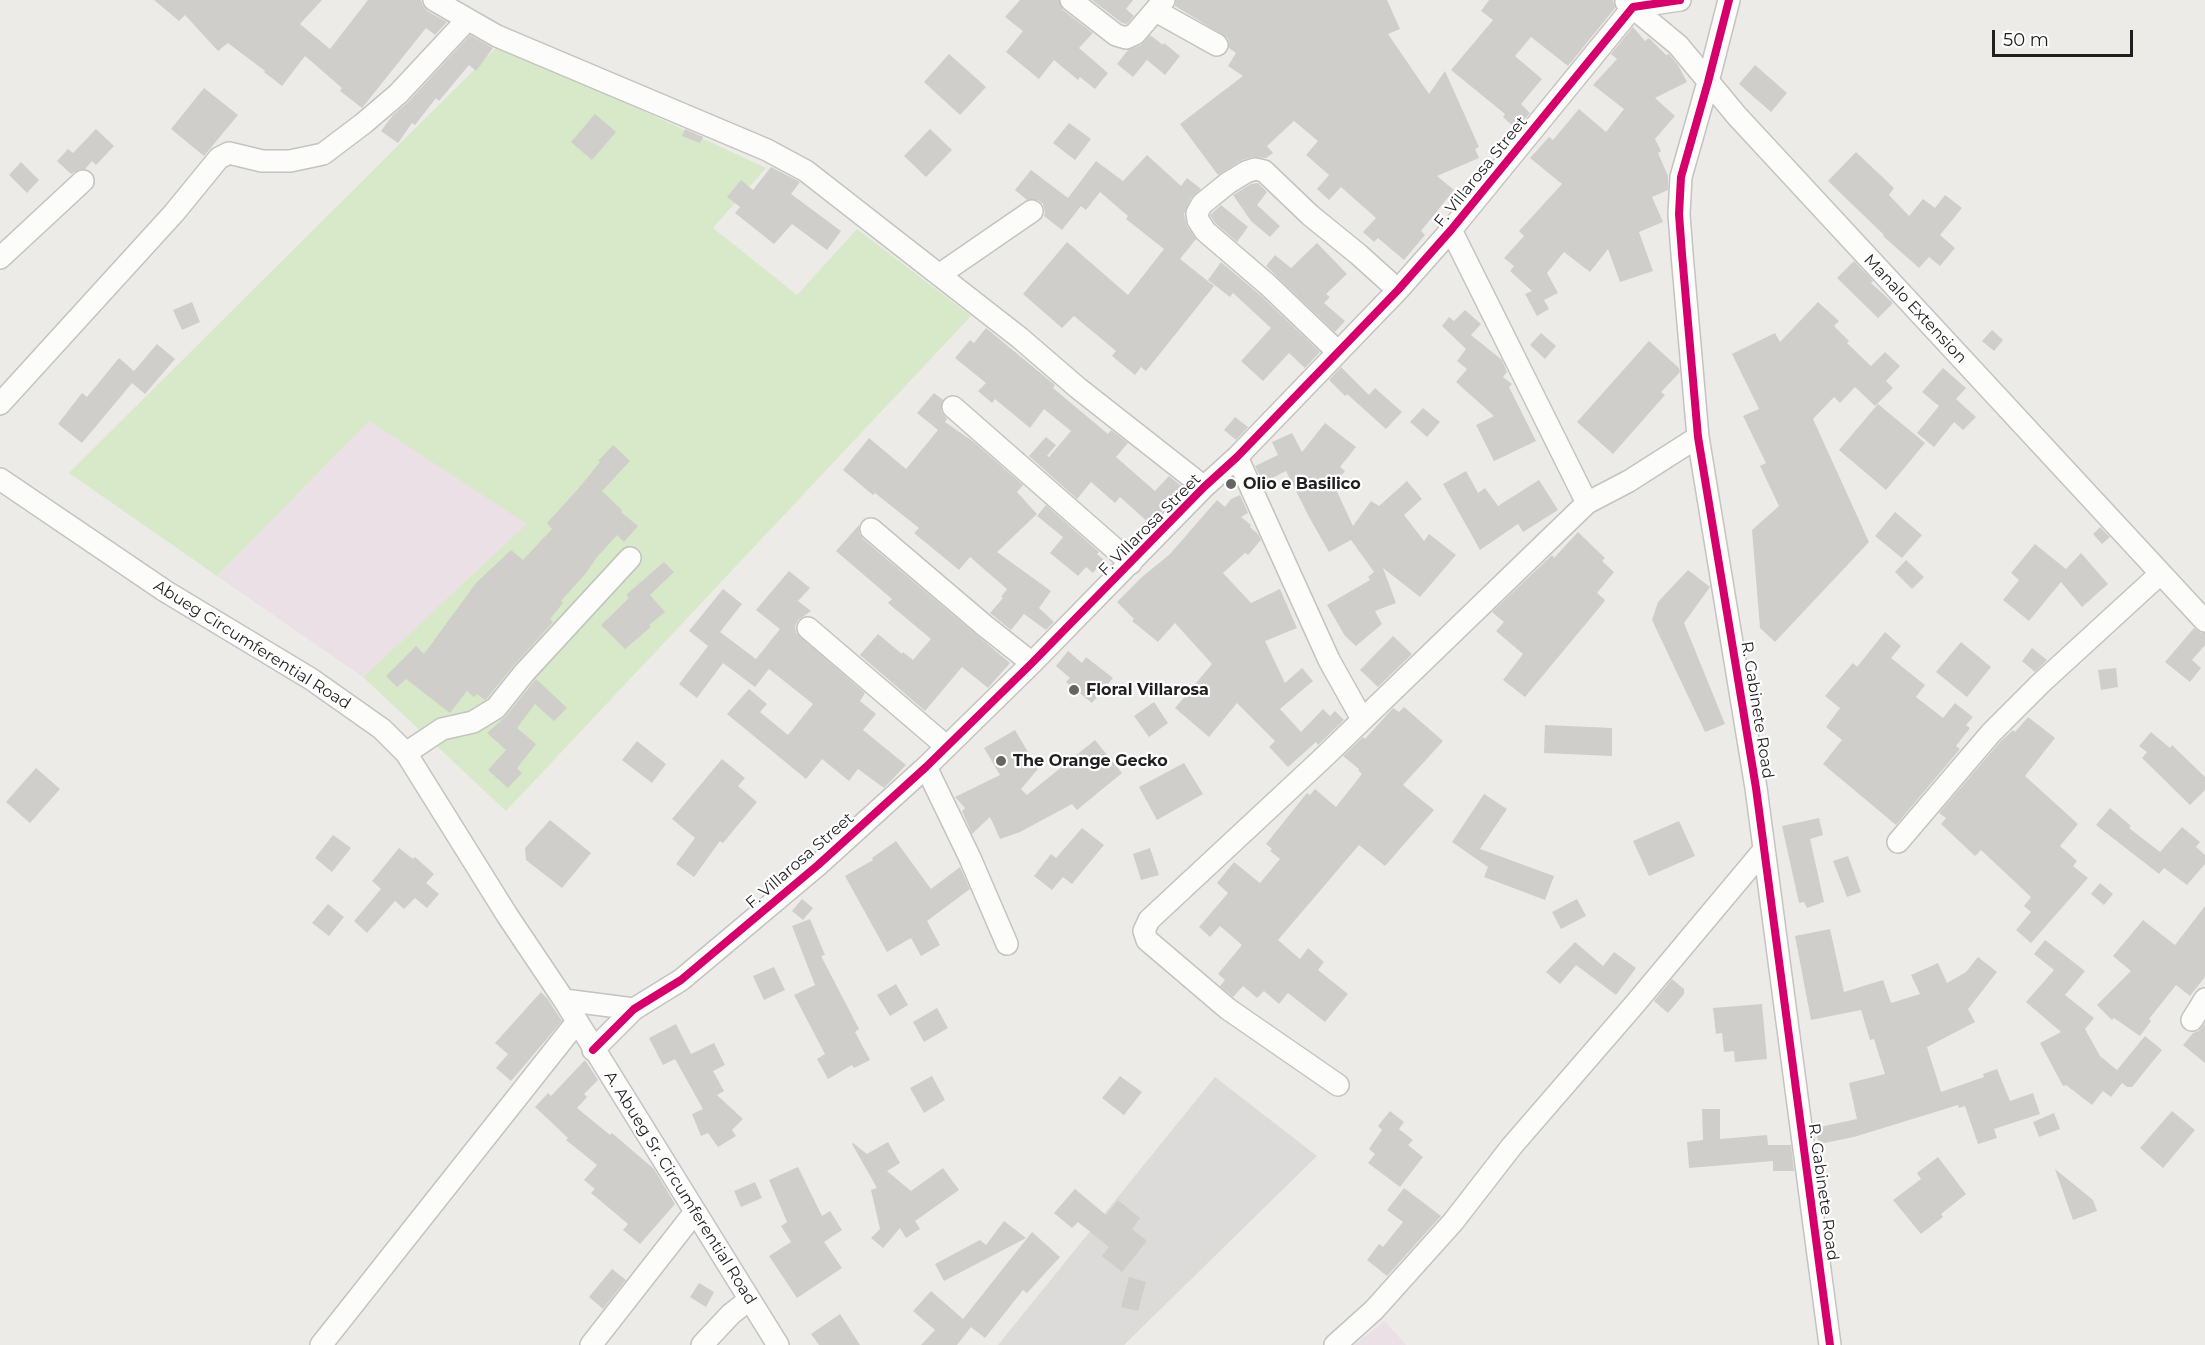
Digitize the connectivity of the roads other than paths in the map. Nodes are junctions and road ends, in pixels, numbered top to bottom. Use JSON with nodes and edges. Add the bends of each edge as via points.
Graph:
{"nodes":[{"id":1,"x":1071,"y":0,"type":"edge"},
{"id":2,"x":1680,"y":0,"type":"edge"},
{"id":3,"x":1729,"y":0,"type":"edge"},
{"id":4,"x":438,"y":1,"type":"edge"},
{"id":5,"x":1628,"y":4,"type":"edge"},
{"id":6,"x":1160,"y":5,"type":"edge"},
{"id":7,"x":467,"y":20,"type":"junction"},
{"id":8,"x":1217,"y":45,"type":"dead end"},
{"id":9,"x":1708,"y":82,"type":"junction"},
{"id":10,"x":83,"y":181,"type":"dead end"},
{"id":11,"x":1032,"y":211,"type":"dead end"},
{"id":12,"x":1451,"y":231,"type":"junction"},
{"id":13,"x":0,"y":258,"type":"edge"},
{"id":14,"x":939,"y":275,"type":"junction"},
{"id":15,"x":1398,"y":290,"type":"junction"},
{"id":16,"x":1338,"y":352,"type":"junction"},
{"id":17,"x":0,"y":404,"type":"edge"},
{"id":18,"x":953,"y":407,"type":"dead end"},
{"id":19,"x":1698,"y":437,"type":"junction"},
{"id":20,"x":1237,"y":457,"type":"junction"},
{"id":21,"x":0,"y":479,"type":"edge"},
{"id":22,"x":1204,"y":487,"type":"junction"},
{"id":23,"x":1587,"y":503,"type":"junction"},
{"id":24,"x":871,"y":529,"type":"dead end"},
{"id":25,"x":630,"y":558,"type":"dead end"},
{"id":26,"x":1131,"y":563,"type":"junction"},
{"id":27,"x":2160,"y":574,"type":"junction"},
{"id":28,"x":2205,"y":621,"type":"edge"},
{"id":29,"x":808,"y":628,"type":"dead end"},
{"id":30,"x":1032,"y":663,"type":"junction"},
{"id":31,"x":1362,"y":719,"type":"junction"},
{"id":32,"x":946,"y":746,"type":"junction"},
{"id":33,"x":406,"y":753,"type":"junction"},
{"id":34,"x":926,"y":766,"type":"junction"},
{"id":35,"x":1898,"y":842,"type":"dead end"},
{"id":36,"x":1763,"y":851,"type":"junction"},
{"id":37,"x":1007,"y":944,"type":"dead end"},
{"id":38,"x":2205,"y":999,"type":"edge"},
{"id":39,"x":564,"y":1000,"type":"junction"},
{"id":40,"x":634,"y":1009,"type":"junction"},
{"id":41,"x":2192,"y":1020,"type":"dead end"},
{"id":42,"x":576,"y":1023,"type":"junction"},
{"id":43,"x":593,"y":1050,"type":"junction"},
{"id":44,"x":1338,"y":1085,"type":"dead end"},
{"id":45,"x":695,"y":1212,"type":"junction"},
{"id":46,"x":749,"y":1300,"type":"junction"},
{"id":47,"x":321,"y":1345,"type":"edge"},
{"id":48,"x":591,"y":1345,"type":"edge"},
{"id":49,"x":702,"y":1345,"type":"edge"},
{"id":50,"x":778,"y":1345,"type":"edge"},
{"id":51,"x":1335,"y":1345,"type":"edge"},
{"id":52,"x":1830,"y":1345,"type":"edge"}],
"edges":[{"from":1,"to":6,"type":"street","via":[[1122,38],[1135,34]]},
{"from":2,"to":5,"type":"street"},
{"from":3,"to":9,"type":"street","name":"R. Gabinete Road"},
{"from":4,"to":7,"type":"street"},
{"from":5,"to":9,"type":"street","name":"Manalo Extension","via":[[1678,45]]},
{"from":5,"to":12,"type":"street","name":"F. Villarosa Street"},
{"from":6,"to":8,"type":"street"},
{"from":7,"to":14,"type":"street","via":[[767,150],[806,171]]},
{"from":7,"to":17,"type":"street","via":[[398,94],[323,154],[290,161],[262,161],[223,154]]},
{"from":9,"to":19,"type":"street","name":"R. Gabinete Road","via":[[1680,177],[1679,214]]},
{"from":9,"to":27,"type":"street","name":"Manalo Extension"},
{"from":10,"to":13,"type":"street"},
{"from":11,"to":14,"type":"street"},
{"from":12,"to":15,"type":"street","name":"F. Villarosa Street"},
{"from":12,"to":23,"type":"street"},
{"from":14,"to":22,"type":"street"},
{"from":15,"to":16,"type":"street","name":"F. Villarosa Street"},
{"from":15,"to":16,"type":"street","via":[[1264,171],[1246,172],[1202,204],[1198,220],[1206,231]]},
{"from":16,"to":20,"type":"street","name":"F. Villarosa Street"},
{"from":18,"to":26,"type":"street"},
{"from":19,"to":23,"type":"street"},
{"from":19,"to":36,"type":"street","name":"R. Gabinete Road"},
{"from":20,"to":22,"type":"street","name":"F. Villarosa Street"},
{"from":20,"to":31,"type":"street","via":[[1329,660]]},
{"from":21,"to":33,"type":"street","name":"Abueg Circumferential Road","via":[[165,591],[311,679],[382,729]]},
{"from":22,"to":26,"type":"street","name":"F. Villarosa Street"},
{"from":23,"to":31,"type":"street"},
{"from":24,"to":30,"type":"street"},
{"from":25,"to":33,"type":"street","via":[[496,708],[472,722],[442,729]]},
{"from":26,"to":30,"type":"street","name":"F. Villarosa Street"},
{"from":27,"to":28,"type":"street","name":"Manalo Extension"},
{"from":27,"to":35,"type":"street","via":[[1991,733]]},
{"from":29,"to":32,"type":"street"},
{"from":30,"to":32,"type":"street","name":"F. Villarosa Street"},
{"from":31,"to":44,"type":"street","via":[[1149,920],[1144,931],[1148,940],[1228,1009]]},
{"from":32,"to":34,"type":"street","name":"F. Villarosa Street"},
{"from":33,"to":39,"type":"street","name":"Abueg Circumferential Road"},
{"from":34,"to":37,"type":"street"},
{"from":34,"to":40,"type":"street","name":"F. Villarosa Street","via":[[751,922],[681,980]]},
{"from":36,"to":51,"type":"street","via":[[1512,1146],[1454,1222],[1374,1310]]},
{"from":36,"to":52,"type":"street","name":"R. Gabinete Road"},
{"from":38,"to":41,"type":"street"},
{"from":39,"to":40,"type":"street"},
{"from":39,"to":42,"type":"street","name":"A. Abueg Sr. Circumferential Road"},
{"from":40,"to":43,"type":"street","name":"F. Villarosa Street"},
{"from":42,"to":43,"type":"street","name":"A. Abueg Sr. Circumferential Road"},
{"from":42,"to":47,"type":"street"},
{"from":43,"to":45,"type":"street","name":"A. Abueg Sr. Circumferential Road"},
{"from":45,"to":46,"type":"street","name":"A. Abueg Sr. Circumferential Road"},
{"from":45,"to":48,"type":"street"},
{"from":46,"to":49,"type":"street"},
{"from":46,"to":50,"type":"street","name":"A. Abueg Sr. Circumferential Road"}]}
